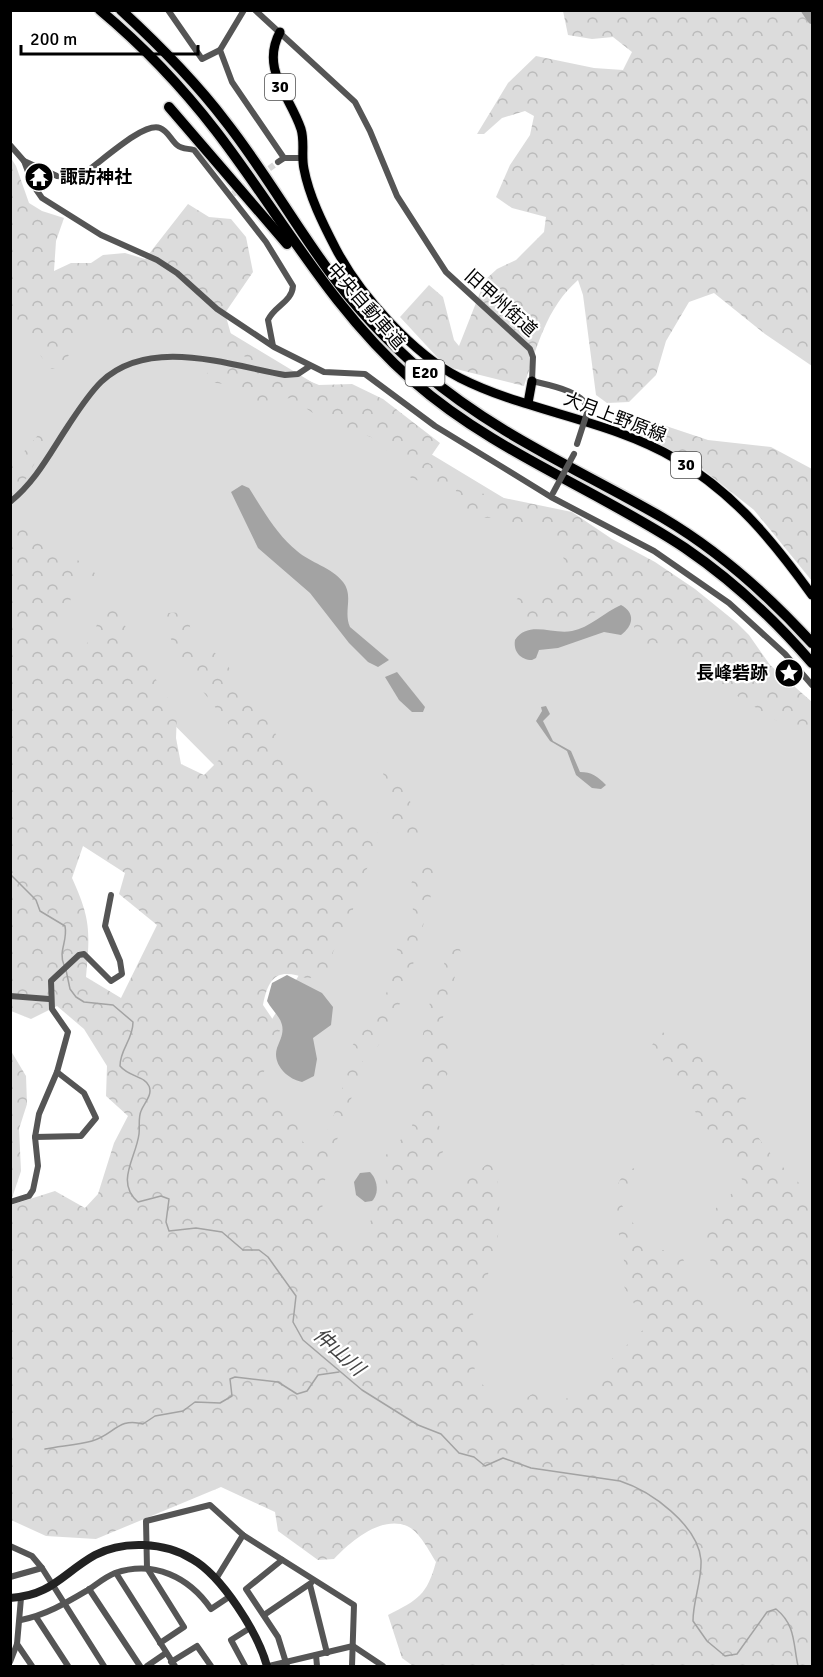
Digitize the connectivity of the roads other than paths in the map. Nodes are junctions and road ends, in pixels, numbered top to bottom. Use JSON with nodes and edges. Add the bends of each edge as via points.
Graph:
{"nodes":[{"id":1,"x":100,"y":10,"type":"edge"},
{"id":2,"x":122,"y":10,"type":"edge"},
{"id":3,"x":168,"y":10,"type":"edge"},
{"id":4,"x":244,"y":10,"type":"edge"},
{"id":5,"x":255,"y":10,"type":"edge"},
{"id":6,"x":280,"y":32,"type":"junction"},
{"id":7,"x":220,"y":50,"type":"junction"},
{"id":8,"x":169,"y":107,"type":"dead end"},
{"id":9,"x":10,"y":145,"type":"edge"},
{"id":10,"x":302,"y":158,"type":"junction"},
{"id":11,"x":24,"y":161,"type":"junction"},
{"id":12,"x":342,"y":308,"type":"junction"},
{"id":13,"x":273,"y":347,"type":"junction"},
{"id":14,"x":310,"y":366,"type":"junction"},
{"id":15,"x":532,"y":381,"type":"junction"},
{"id":16,"x":528,"y":403,"type":"junction"},
{"id":17,"x":552,"y":495,"type":"junction"},
{"id":18,"x":10,"y":502,"type":"edge"},
{"id":19,"x":813,"y":595,"type":"edge"},
{"id":20,"x":813,"y":643,"type":"edge"},
{"id":21,"x":813,"y":663,"type":"edge"},
{"id":22,"x":813,"y":685,"type":"edge"},
{"id":23,"x":111,"y":895,"type":"dead end"},
{"id":24,"x":10,"y":996,"type":"edge"},
{"id":25,"x":49,"y":999,"type":"junction"},
{"id":26,"x":57,"y":1072,"type":"junction"},
{"id":27,"x":34,"y":1137,"type":"junction"},
{"id":28,"x":10,"y":1202,"type":"edge"},
{"id":29,"x":243,"y":1535,"type":"junction"},
{"id":30,"x":10,"y":1546,"type":"edge"},
{"id":31,"x":147,"y":1546,"type":"junction"},
{"id":32,"x":282,"y":1560,"type":"junction"},
{"id":33,"x":42,"y":1568,"type":"junction"},
{"id":34,"x":147,"y":1568,"type":"junction"},
{"id":35,"x":116,"y":1573,"type":"junction"},
{"id":36,"x":10,"y":1577,"type":"edge"},
{"id":37,"x":216,"y":1579,"type":"junction"},
{"id":38,"x":311,"y":1582,"type":"junction"},
{"id":39,"x":54,"y":1586,"type":"junction"},
{"id":40,"x":89,"y":1589,"type":"junction"},
{"id":41,"x":10,"y":1598,"type":"edge"},
{"id":42,"x":21,"y":1598,"type":"junction"},
{"id":43,"x":228,"y":1598,"type":"junction"},
{"id":44,"x":63,"y":1604,"type":"junction"},
{"id":45,"x":264,"y":1615,"type":"junction"},
{"id":46,"x":36,"y":1617,"type":"junction"},
{"id":47,"x":21,"y":1620,"type":"junction"},
{"id":48,"x":250,"y":1629,"type":"junction"},
{"id":49,"x":160,"y":1643,"type":"junction"},
{"id":50,"x":17,"y":1644,"type":"junction"},
{"id":51,"x":353,"y":1646,"type":"junction"},
{"id":52,"x":166,"y":1653,"type":"junction"},
{"id":53,"x":327,"y":1653,"type":"junction"},
{"id":54,"x":316,"y":1655,"type":"junction"},
{"id":55,"x":10,"y":1662,"type":"edge"},
{"id":56,"x":173,"y":1664,"type":"edge"},
{"id":57,"x":287,"y":1664,"type":"edge"},
{"id":58,"x":32,"y":1666,"type":"edge"},
{"id":59,"x":68,"y":1666,"type":"edge"},
{"id":60,"x":104,"y":1666,"type":"edge"},
{"id":61,"x":140,"y":1666,"type":"edge"},
{"id":62,"x":147,"y":1666,"type":"edge"},
{"id":63,"x":211,"y":1666,"type":"edge"},
{"id":64,"x":244,"y":1666,"type":"edge"},
{"id":65,"x":268,"y":1666,"type":"edge"},
{"id":66,"x":317,"y":1666,"type":"edge"},
{"id":67,"x":352,"y":1666,"type":"edge"},
{"id":68,"x":384,"y":1666,"type":"edge"}],
"edges":[{"from":1,"to":12,"type":"highway","name":"中央自動車道","number":"E20","via":[[167,74],[208,122]]},
{"from":2,"to":20,"type":"highway","name":"中央自動車道","number":"E20","via":[[177,64],[218,112],[329,271],[400,351],[483,417],[695,539],[752,584]]},
{"from":3,"to":7,"type":"street","via":[[202,59]]},
{"from":4,"to":7,"type":"street"},
{"from":5,"to":6,"type":"street","name":"旧甲州街道"},
{"from":6,"to":10,"type":"main road","name":"大月上野原線","number":"30","via":[[274,50],[274,72],[301,129]]},
{"from":6,"to":15,"type":"street","name":"旧甲州街道","via":[[358,106],[397,196],[446,272],[530,349]]},
{"from":7,"to":10,"type":"street","via":[[232,82],[281,160]]},
{"from":8,"to":12,"type":"highway"},
{"from":9,"to":11,"type":"street"},
{"from":10,"to":16,"type":"main road","name":"大月上野原線","number":"30","via":[[315,202],[336,249],[381,311],[442,367],[472,383]]},
{"from":11,"to":13,"type":"street","via":[[42,198],[177,273],[217,309]]},
{"from":11,"to":13,"type":"street","via":[[57,176],[76,178],[131,139],[158,127],[177,145],[194,150],[266,242],[293,286],[291,297],[268,320]]},
{"from":12,"to":21,"type":"highway","name":"中央自動車道","number":"E20","via":[[388,358],[445,406],[510,450],[686,549],[761,609]]},
{"from":13,"to":14,"type":"street"},
{"from":14,"to":17,"type":"street","via":[[324,372],[365,374],[435,426]]},
{"from":14,"to":18,"type":"street","via":[[298,374],[285,375],[176,357],[128,364],[90,394],[31,483]]},
{"from":15,"to":16,"type":"main road"},
{"from":15,"to":17,"type":"street","bridge":true,"via":[[577,395],[588,410],[574,454]]},
{"from":16,"to":19,"type":"main road","name":"大月上野原線","number":"30","via":[[647,444],[699,473],[751,518]]},
{"from":17,"to":22,"type":"street","via":[[694,577],[762,632]]},
{"from":23,"to":25,"type":"street","via":[[105,926],[122,968],[120,977],[111,981],[88,957],[79,955],[51,981]]},
{"from":24,"to":25,"type":"street"},
{"from":25,"to":26,"type":"street","via":[[54,1015],[68,1032]]},
{"from":26,"to":27,"type":"street"},
{"from":26,"to":27,"type":"street","via":[[84,1093],[96,1118],[81,1136]]},
{"from":27,"to":28,"type":"street","via":[[38,1166],[33,1190],[29,1196]]},
{"from":29,"to":31,"type":"street","via":[[210,1505],[146,1521]]},
{"from":29,"to":32,"type":"street"},
{"from":29,"to":37,"type":"street"},
{"from":30,"to":33,"type":"street","via":[[32,1556]]},
{"from":31,"to":34,"type":"street"},
{"from":31,"to":37,"type":"street","via":[[193,1559]]},
{"from":31,"to":39,"type":"street","via":[[125,1545],[95,1555]]},
{"from":32,"to":38,"type":"street"},
{"from":32,"to":45,"type":"street","via":[[246,1589]]},
{"from":33,"to":36,"type":"street"},
{"from":33,"to":39,"type":"street"},
{"from":34,"to":35,"type":"street"},
{"from":34,"to":43,"type":"street","via":[[182,1579],[197,1590],[211,1609]]},
{"from":34,"to":49,"type":"street","via":[[184,1627]]},
{"from":35,"to":40,"type":"street"},
{"from":35,"to":49,"type":"street"},
{"from":37,"to":43,"type":"street"},
{"from":38,"to":45,"type":"street"},
{"from":38,"to":51,"type":"street","via":[[354,1605]]},
{"from":38,"to":53,"type":"street"},
{"from":39,"to":42,"type":"street"},
{"from":39,"to":44,"type":"street"},
{"from":40,"to":44,"type":"street"},
{"from":40,"to":61,"type":"street"},
{"from":41,"to":42,"type":"street"},
{"from":42,"to":47,"type":"street"},
{"from":43,"to":48,"type":"street"},
{"from":44,"to":46,"type":"street"},
{"from":44,"to":60,"type":"street"},
{"from":45,"to":57,"type":"street","via":[[278,1636]]},
{"from":46,"to":47,"type":"street"},
{"from":46,"to":59,"type":"street"},
{"from":47,"to":50,"type":"street"},
{"from":48,"to":64,"type":"street","via":[[231,1640]]},
{"from":48,"to":65,"type":"street"},
{"from":49,"to":52,"type":"street"},
{"from":50,"to":55,"type":"street"},
{"from":50,"to":58,"type":"street"},
{"from":51,"to":53,"type":"street"},
{"from":51,"to":67,"type":"street"},
{"from":51,"to":68,"type":"street"},
{"from":52,"to":56,"type":"street"},
{"from":52,"to":62,"type":"street"},
{"from":53,"to":54,"type":"street"},
{"from":54,"to":57,"type":"street"},
{"from":54,"to":66,"type":"street"},
{"from":56,"to":63,"type":"street","via":[[197,1646]]},
{"from":57,"to":65,"type":"street"}]}
